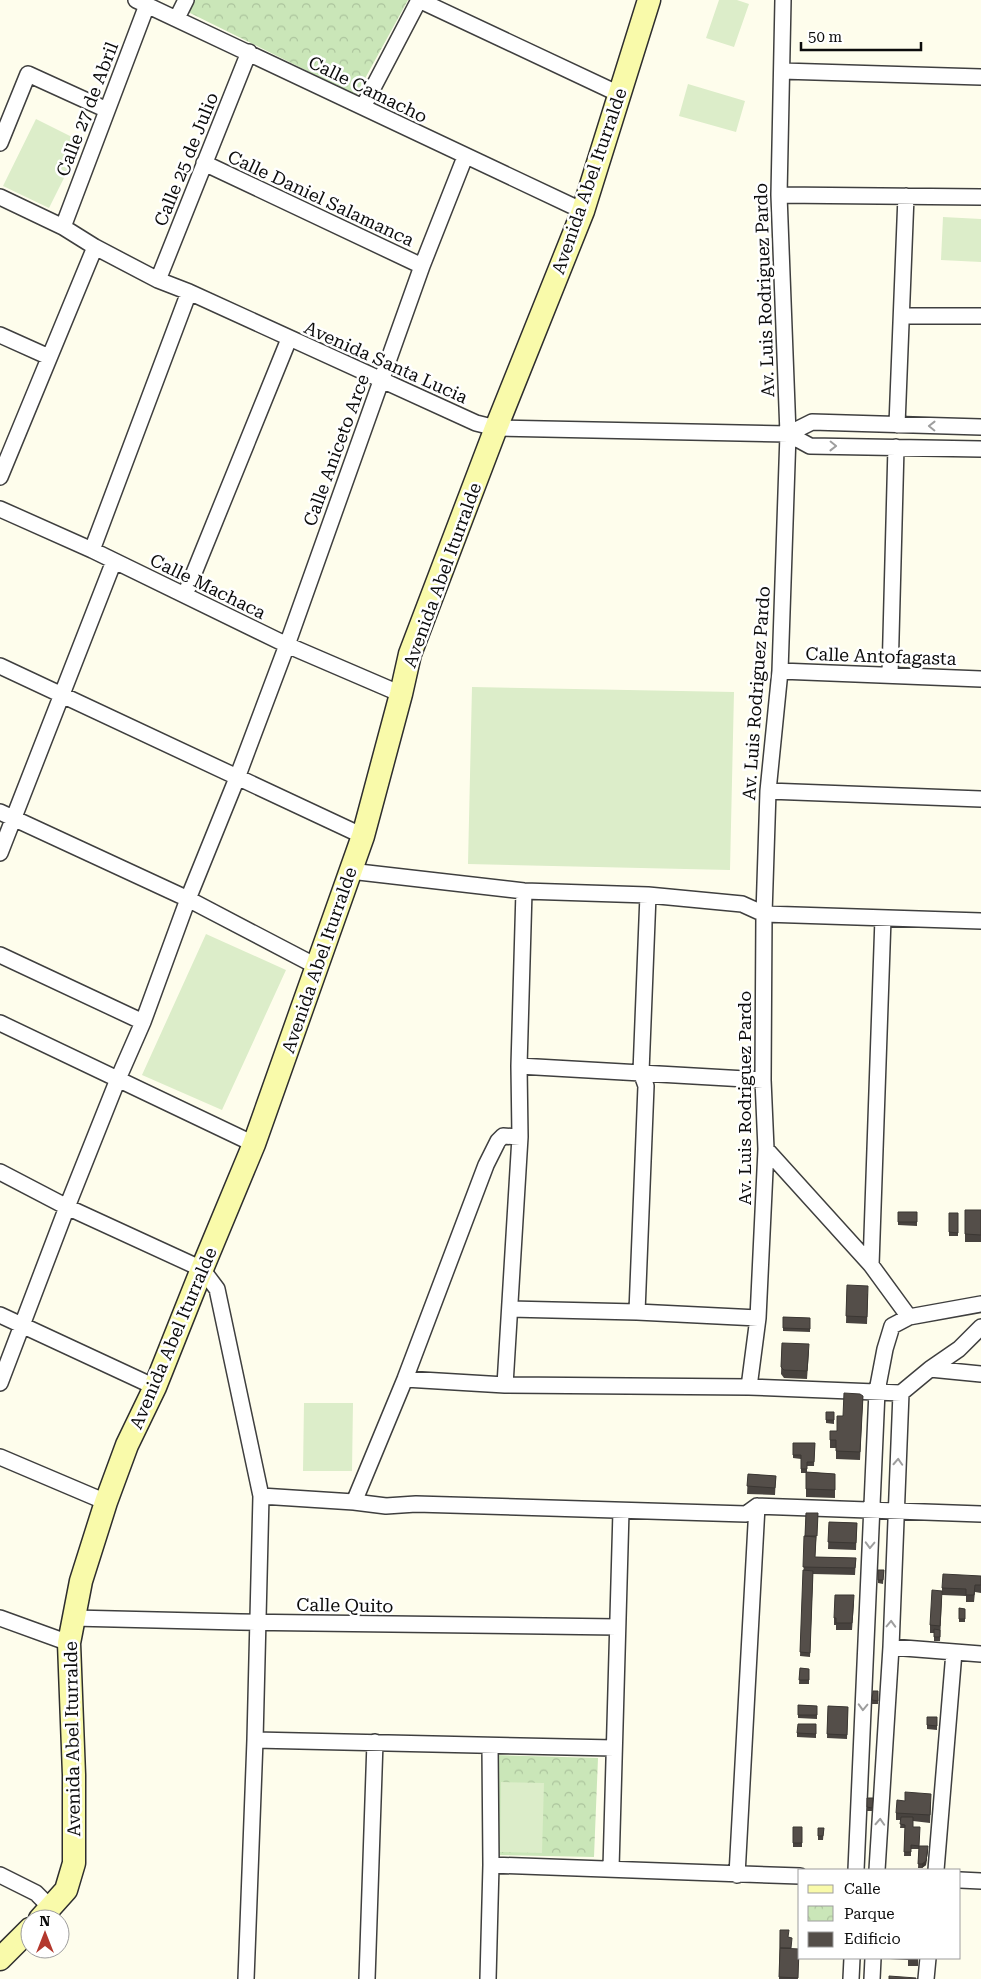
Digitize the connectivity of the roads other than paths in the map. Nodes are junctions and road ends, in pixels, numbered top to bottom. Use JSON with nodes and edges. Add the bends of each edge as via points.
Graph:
{"nodes":[{"id":1,"x":186,"y":0,"type":"edge"},
{"id":2,"x":419,"y":0,"type":"edge"},
{"id":3,"x":649,"y":0,"type":"edge"},
{"id":4,"x":782,"y":0,"type":"edge"},
{"id":5,"x":142,"y":3,"type":"edge"},
{"id":6,"x":177,"y":18,"type":"junction"},
{"id":7,"x":249,"y":52,"type":"junction"},
{"id":8,"x":782,"y":71,"type":"junction"},
{"id":9,"x":981,"y":77,"type":"edge"},
{"id":10,"x":619,"y":94,"type":"junction"},
{"id":11,"x":363,"y":107,"type":"junction"},
{"id":12,"x":107,"y":110,"type":"junction"},
{"id":13,"x":0,"y":143,"type":"edge"},
{"id":14,"x":465,"y":157,"type":"junction"},
{"id":15,"x":204,"y":163,"type":"junction"},
{"id":16,"x":778,"y":195,"type":"junction"},
{"id":17,"x":906,"y":196,"type":"junction"},
{"id":18,"x":0,"y":197,"type":"edge"},
{"id":19,"x":981,"y":197,"type":"edge"},
{"id":20,"x":582,"y":212,"type":"junction"},
{"id":21,"x":63,"y":227,"type":"junction"},
{"id":22,"x":95,"y":247,"type":"junction"},
{"id":23,"x":422,"y":266,"type":"junction"},
{"id":24,"x":158,"y":280,"type":"junction"},
{"id":25,"x":189,"y":292,"type":"junction"},
{"id":26,"x":902,"y":316,"type":"junction"},
{"id":27,"x":981,"y":316,"type":"edge"},
{"id":28,"x":0,"y":335,"type":"edge"},
{"id":29,"x":289,"y":338,"type":"junction"},
{"id":30,"x":49,"y":357,"type":"junction"},
{"id":31,"x":381,"y":380,"type":"junction"},
{"id":32,"x":897,"y":425,"type":"junction"},
{"id":33,"x":981,"y":427,"type":"edge"},
{"id":34,"x":496,"y":428,"type":"junction"},
{"id":35,"x":788,"y":434,"type":"junction"},
{"id":36,"x":896,"y":447,"type":"junction"},
{"id":37,"x":981,"y":449,"type":"edge"},
{"id":38,"x":0,"y":476,"type":"edge"},
{"id":39,"x":0,"y":509,"type":"edge"},
{"id":40,"x":92,"y":550,"type":"junction"},
{"id":41,"x":114,"y":561,"type":"junction"},
{"id":42,"x":185,"y":595,"type":"junction"},
{"id":43,"x":287,"y":645,"type":"junction"},
{"id":44,"x":0,"y":666,"type":"edge"},
{"id":45,"x":780,"y":671,"type":"junction"},
{"id":46,"x":890,"y":675,"type":"junction"},
{"id":47,"x":981,"y":679,"type":"edge"},
{"id":48,"x":401,"y":694,"type":"junction"},
{"id":49,"x":60,"y":696,"type":"junction"},
{"id":50,"x":237,"y":778,"type":"junction"},
{"id":51,"x":768,"y":792,"type":"junction"},
{"id":52,"x":981,"y":799,"type":"edge"},
{"id":53,"x":7,"y":816,"type":"edge"},
{"id":54,"x":363,"y":836,"type":"junction"},
{"id":55,"x":0,"y":853,"type":"edge"},
{"id":56,"x":350,"y":871,"type":"junction"},
{"id":57,"x":524,"y":890,"type":"junction"},
{"id":58,"x":648,"y":895,"type":"junction"},
{"id":59,"x":188,"y":899,"type":"junction"},
{"id":60,"x":764,"y":914,"type":"junction"},
{"id":61,"x":883,"y":918,"type":"junction"},
{"id":62,"x":981,"y":922,"type":"edge"},
{"id":63,"x":0,"y":954,"type":"edge"},
{"id":64,"x":316,"y":966,"type":"junction"},
{"id":65,"x":143,"y":1022,"type":"junction"},
{"id":66,"x":0,"y":1023,"type":"edge"},
{"id":67,"x":519,"y":1066,"type":"junction"},
{"id":68,"x":641,"y":1072,"type":"junction"},
{"id":69,"x":118,"y":1079,"type":"junction"},
{"id":70,"x":763,"y":1080,"type":"junction"},
{"id":71,"x":520,"y":1137,"type":"junction"},
{"id":72,"x":254,"y":1144,"type":"junction"},
{"id":73,"x":766,"y":1149,"type":"junction"},
{"id":74,"x":0,"y":1172,"type":"edge"},
{"id":75,"x":67,"y":1207,"type":"junction"},
{"id":76,"x":871,"y":1265,"type":"junction"},
{"id":77,"x":202,"y":1269,"type":"junction"},
{"id":78,"x":981,"y":1304,"type":"edge"},
{"id":79,"x":510,"y":1309,"type":"junction"},
{"id":80,"x":637,"y":1312,"type":"junction"},
{"id":81,"x":0,"y":1314,"type":"edge"},
{"id":82,"x":908,"y":1317,"type":"junction"},
{"id":83,"x":758,"y":1318,"type":"junction"},
{"id":84,"x":22,"y":1325,"type":"junction"},
{"id":85,"x":981,"y":1327,"type":"edge"},
{"id":86,"x":930,"y":1369,"type":"junction"},
{"id":87,"x":981,"y":1374,"type":"edge"},
{"id":88,"x":406,"y":1379,"type":"junction"},
{"id":89,"x":0,"y":1384,"type":"edge"},
{"id":90,"x":505,"y":1385,"type":"junction"},
{"id":91,"x":155,"y":1387,"type":"junction"},
{"id":92,"x":749,"y":1387,"type":"junction"},
{"id":93,"x":878,"y":1391,"type":"junction"},
{"id":94,"x":901,"y":1392,"type":"junction"},
{"id":95,"x":0,"y":1458,"type":"edge"},
{"id":96,"x":261,"y":1496,"type":"junction"},
{"id":97,"x":106,"y":1502,"type":"junction"},
{"id":98,"x":354,"y":1502,"type":"junction"},
{"id":99,"x":757,"y":1506,"type":"junction"},
{"id":100,"x":896,"y":1509,"type":"junction"},
{"id":101,"x":871,"y":1510,"type":"junction"},
{"id":102,"x":621,"y":1511,"type":"junction"},
{"id":103,"x":981,"y":1514,"type":"edge"},
{"id":104,"x":0,"y":1618,"type":"edge"},
{"id":105,"x":73,"y":1618,"type":"junction"},
{"id":106,"x":257,"y":1622,"type":"junction"},
{"id":107,"x":617,"y":1627,"type":"junction"},
{"id":108,"x":69,"y":1643,"type":"junction"},
{"id":109,"x":891,"y":1647,"type":"junction"},
{"id":110,"x":954,"y":1652,"type":"junction"},
{"id":111,"x":981,"y":1654,"type":"edge"},
{"id":112,"x":255,"y":1740,"type":"junction"},
{"id":113,"x":375,"y":1742,"type":"junction"},
{"id":114,"x":490,"y":1746,"type":"junction"},
{"id":115,"x":614,"y":1748,"type":"junction"},
{"id":116,"x":491,"y":1865,"type":"junction"},
{"id":117,"x":611,"y":1868,"type":"junction"},
{"id":118,"x":856,"y":1869,"type":"edge"},
{"id":119,"x":877,"y":1869,"type":"edge"},
{"id":120,"x":936,"y":1869,"type":"edge"},
{"id":121,"x":0,"y":1875,"type":"edge"},
{"id":122,"x":738,"y":1875,"type":"junction"},
{"id":123,"x":798,"y":1876,"type":"edge"},
{"id":124,"x":961,"y":1880,"type":"edge"},
{"id":125,"x":981,"y":1881,"type":"edge"},
{"id":126,"x":44,"y":1909,"type":"edge"},
{"id":127,"x":49,"y":1909,"type":"edge"},
{"id":128,"x":20,"y":1939,"type":"edge"},
{"id":129,"x":0,"y":1959,"type":"edge"},
{"id":130,"x":852,"y":1959,"type":"edge"},
{"id":131,"x":873,"y":1959,"type":"edge"},
{"id":132,"x":928,"y":1959,"type":"edge"},
{"id":133,"x":246,"y":1979,"type":"edge"},
{"id":134,"x":368,"y":1979,"type":"edge"},
{"id":135,"x":488,"y":1979,"type":"edge"},
{"id":136,"x":851,"y":1979,"type":"edge"},
{"id":137,"x":872,"y":1979,"type":"edge"},
{"id":138,"x":926,"y":1979,"type":"edge"}],
"edges":[{"from":1,"to":6,"type":"street"},
{"from":2,"to":10,"type":"street"},
{"from":2,"to":11,"type":"street"},
{"from":3,"to":10,"type":"street","name":"Avenida Abel Iturralde"},
{"from":4,"to":8,"type":"street","name":"Av. Luis Rodriguez Pardo"},
{"from":5,"to":6,"type":"street","name":"Calle Camacho"},
{"from":5,"to":12,"type":"street","name":"Calle 27 de Abril"},
{"from":6,"to":7,"type":"street","name":"Calle Camacho"},
{"from":7,"to":11,"type":"street","name":"Calle Camacho"},
{"from":7,"to":15,"type":"street","name":"Calle 25 de Julio"},
{"from":8,"to":9,"type":"street"},
{"from":8,"to":16,"type":"street","name":"Av. Luis Rodriguez Pardo"},
{"from":10,"to":20,"type":"street","name":"Avenida Abel Iturralde"},
{"from":11,"to":14,"type":"street","name":"Calle Camacho"},
{"from":12,"to":13,"type":"street","via":[[28,74]]},
{"from":12,"to":21,"type":"street","name":"Calle 27 de Abril"},
{"from":14,"to":20,"type":"street","name":"Calle Camacho"},
{"from":14,"to":23,"type":"street","name":"Calle Aniceto Arce"},
{"from":15,"to":23,"type":"street","name":"Calle Daniel Salamanca"},
{"from":15,"to":24,"type":"street","name":"Calle 25 de Julio"},
{"from":16,"to":17,"type":"street"},
{"from":16,"to":35,"type":"street","name":"Av. Luis Rodriguez Pardo"},
{"from":17,"to":19,"type":"street"},
{"from":17,"to":26,"type":"street"},
{"from":18,"to":21,"type":"street","name":"Avenida Santa Lucia"},
{"from":20,"to":34,"type":"street","name":"Avenida Abel Iturralde"},
{"from":21,"to":22,"type":"street","name":"Avenida Santa Lucia"},
{"from":22,"to":24,"type":"street","name":"Avenida Santa Lucia"},
{"from":22,"to":30,"type":"street"},
{"from":23,"to":31,"type":"street","name":"Calle Aniceto Arce"},
{"from":24,"to":25,"type":"street","name":"Avenida Santa Lucia"},
{"from":25,"to":29,"type":"street","name":"Avenida Santa Lucia"},
{"from":25,"to":40,"type":"street"},
{"from":26,"to":27,"type":"street"},
{"from":26,"to":32,"type":"street"},
{"from":28,"to":30,"type":"street"},
{"from":29,"to":31,"type":"street","name":"Avenida Santa Lucia"},
{"from":29,"to":42,"type":"street"},
{"from":30,"to":38,"type":"street"},
{"from":31,"to":34,"type":"street","name":"Avenida Santa Lucia","via":[[476,423]]},
{"from":31,"to":43,"type":"street","name":"Calle Aniceto Arce"},
{"from":33,"to":32,"type":"street","name":"Avenida Santa Lucia","one_way":true},
{"from":32,"to":35,"type":"street","name":"Avenida Santa Lucia","via":[[812,422]]},
{"from":34,"to":35,"type":"street","name":"Avenida Santa Lucia"},
{"from":34,"to":48,"type":"street","name":"Avenida Abel Iturralde","via":[[410,654]]},
{"from":35,"to":36,"type":"street","name":"Avenida Santa Lucia","one_way":true,"via":[[810,446]]},
{"from":35,"to":45,"type":"street","name":"Av. Luis Rodriguez Pardo"},
{"from":36,"to":37,"type":"street","name":"Avenida Santa Lucia"},
{"from":36,"to":46,"type":"street"},
{"from":39,"to":40,"type":"street","name":"Calle Machaca"},
{"from":40,"to":41,"type":"street","name":"Calle Machaca"},
{"from":41,"to":42,"type":"street","name":"Calle Machaca"},
{"from":41,"to":49,"type":"street"},
{"from":42,"to":43,"type":"street","name":"Calle Machaca"},
{"from":43,"to":48,"type":"street","name":"Calle Machaca"},
{"from":43,"to":50,"type":"street","name":"Calle Aniceto Arce"},
{"from":44,"to":49,"type":"street"},
{"from":45,"to":46,"type":"street","name":"Calle Antofagasta"},
{"from":45,"to":51,"type":"street","name":"Av. Luis Rodriguez Pardo"},
{"from":46,"to":47,"type":"street","name":"Calle Antofagasta"},
{"from":48,"to":54,"type":"street","name":"Avenida Abel Iturralde"},
{"from":49,"to":50,"type":"street"},
{"from":49,"to":53,"type":"street"},
{"from":50,"to":54,"type":"street"},
{"from":50,"to":59,"type":"street","name":"Calle Aniceto Arce"},
{"from":51,"to":52,"type":"street"},
{"from":51,"to":60,"type":"street","name":"Av. Luis Rodriguez Pardo"},
{"from":53,"to":55,"type":"street"},
{"from":53,"to":59,"type":"street"},
{"from":54,"to":56,"type":"street","name":"Avenida Abel Iturralde"},
{"from":56,"to":57,"type":"street"},
{"from":56,"to":64,"type":"street","name":"Avenida Abel Iturralde"},
{"from":57,"to":58,"type":"street"},
{"from":57,"to":67,"type":"street"},
{"from":58,"to":60,"type":"street","via":[[742,904]]},
{"from":58,"to":68,"type":"street"},
{"from":59,"to":64,"type":"street"},
{"from":59,"to":65,"type":"street","name":"Calle Aniceto Arce"},
{"from":60,"to":61,"type":"street"},
{"from":60,"to":70,"type":"street","name":"Av. Luis Rodriguez Pardo"},
{"from":61,"to":62,"type":"street"},
{"from":61,"to":76,"type":"street"},
{"from":63,"to":65,"type":"street"},
{"from":64,"to":72,"type":"street","name":"Avenida Abel Iturralde"},
{"from":65,"to":69,"type":"street","name":"Calle Aniceto Arce"},
{"from":66,"to":69,"type":"street"},
{"from":67,"to":68,"type":"street"},
{"from":67,"to":71,"type":"street"},
{"from":68,"to":70,"type":"street"},
{"from":68,"to":80,"type":"street","via":[[646,1086]]},
{"from":69,"to":72,"type":"street"},
{"from":69,"to":75,"type":"street","name":"Calle Aniceto Arce"},
{"from":70,"to":73,"type":"street","name":"Av. Luis Rodriguez Pardo"},
{"from":71,"to":79,"type":"street"},
{"from":71,"to":88,"type":"street","via":[[503,1136],[486,1165]]},
{"from":72,"to":77,"type":"street","name":"Avenida Abel Iturralde"},
{"from":73,"to":76,"type":"street"},
{"from":73,"to":83,"type":"street","name":"Av. Luis Rodriguez Pardo"},
{"from":74,"to":75,"type":"street"},
{"from":75,"to":77,"type":"street"},
{"from":75,"to":84,"type":"street","name":"Calle Aniceto Arce"},
{"from":76,"to":82,"type":"street"},
{"from":77,"to":91,"type":"street","name":"Avenida Abel Iturralde"},
{"from":77,"to":96,"type":"street","via":[[217,1289]]},
{"from":78,"to":82,"type":"street"},
{"from":79,"to":80,"type":"street"},
{"from":79,"to":90,"type":"street"},
{"from":80,"to":83,"type":"street"},
{"from":81,"to":84,"type":"street"},
{"from":82,"to":93,"type":"street","via":[[892,1326]]},
{"from":83,"to":92,"type":"street","name":"Av. Luis Rodriguez Pardo"},
{"from":84,"to":89,"type":"street","name":"Calle Aniceto Arce"},
{"from":84,"to":91,"type":"street"},
{"from":85,"to":86,"type":"street","via":[[959,1349]]},
{"from":86,"to":87,"type":"street"},
{"from":86,"to":94,"type":"street"},
{"from":88,"to":90,"type":"street"},
{"from":88,"to":98,"type":"street"},
{"from":90,"to":92,"type":"street"},
{"from":91,"to":97,"type":"street","name":"Avenida Abel Iturralde","via":[[127,1445]]},
{"from":92,"to":93,"type":"street"},
{"from":93,"to":94,"type":"street"},
{"from":93,"to":101,"type":"street"},
{"from":100,"to":94,"type":"street","one_way":true},
{"from":95,"to":97,"type":"street"},
{"from":96,"to":98,"type":"street"},
{"from":96,"to":106,"type":"street"},
{"from":97,"to":105,"type":"street","name":"Avenida Abel Iturralde"},
{"from":98,"to":102,"type":"street","via":[[386,1506],[416,1504]]},
{"from":99,"to":101,"type":"street"},
{"from":99,"to":102,"type":"street","via":[[746,1514]]},
{"from":99,"to":122,"type":"street"},
{"from":100,"to":101,"type":"street"},
{"from":100,"to":103,"type":"street"},
{"from":109,"to":100,"type":"street","one_way":true},
{"from":101,"to":118,"type":"street","one_way":true},
{"from":102,"to":107,"type":"street"},
{"from":104,"to":108,"type":"street"},
{"from":105,"to":106,"type":"street","name":"Calle Quito"},
{"from":105,"to":108,"type":"street","name":"Avenida Abel Iturralde"},
{"from":106,"to":107,"type":"street","name":"Calle Quito"},
{"from":106,"to":112,"type":"street"},
{"from":107,"to":115,"type":"street"},
{"from":108,"to":127,"type":"street","name":"Avenida Abel Iturralde","via":[[74,1863],[66,1890]]},
{"from":109,"to":110,"type":"street"},
{"from":119,"to":109,"type":"street","one_way":true},
{"from":110,"to":111,"type":"street"},
{"from":110,"to":120,"type":"street"},
{"from":112,"to":113,"type":"street"},
{"from":112,"to":133,"type":"street"},
{"from":113,"to":114,"type":"street"},
{"from":113,"to":134,"type":"street"},
{"from":114,"to":115,"type":"street"},
{"from":114,"to":116,"type":"street"},
{"from":115,"to":117,"type":"street"},
{"from":116,"to":117,"type":"street"},
{"from":116,"to":135,"type":"street"},
{"from":117,"to":122,"type":"street"},
{"from":121,"to":126,"type":"street","via":[[36,1893]]},
{"from":122,"to":123,"type":"street"},
{"from":124,"to":125,"type":"street"},
{"from":128,"to":129,"type":"street"},
{"from":130,"to":136,"type":"street"},
{"from":131,"to":137,"type":"street"},
{"from":132,"to":138,"type":"street"}]}
